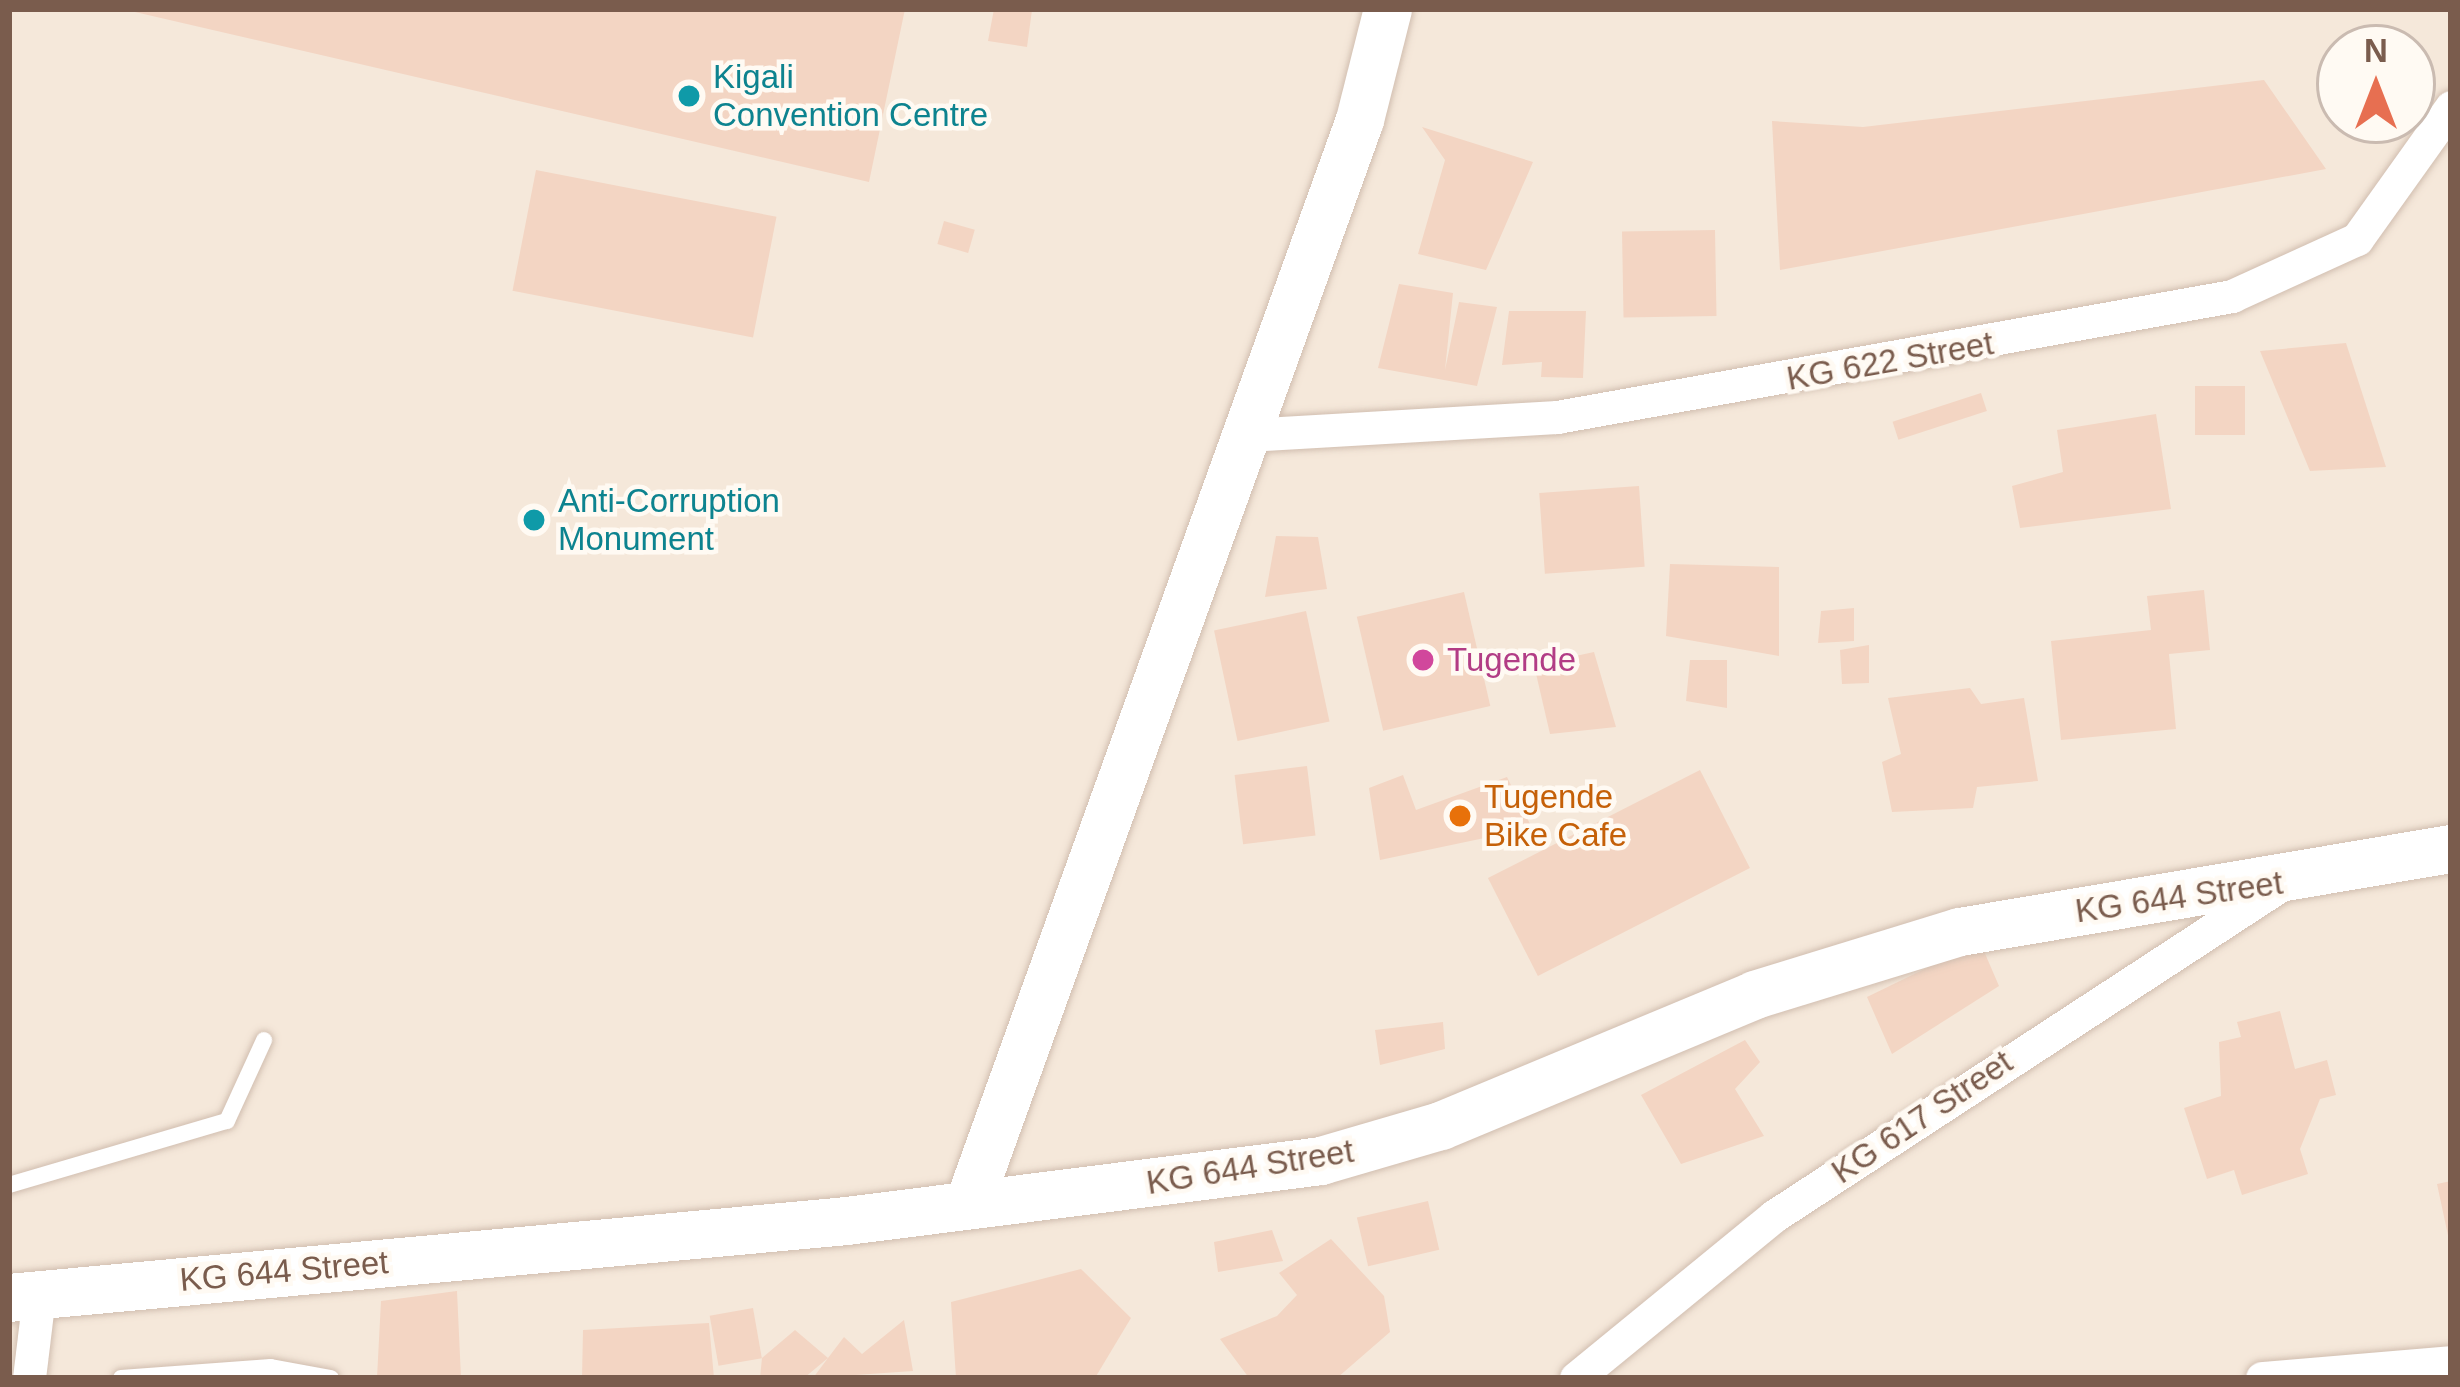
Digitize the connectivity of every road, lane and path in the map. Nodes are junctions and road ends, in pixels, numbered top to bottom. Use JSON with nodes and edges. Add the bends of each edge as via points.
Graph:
{"nodes":[{"id":1,"x":1388,"y":9,"type":"edge"},
{"id":2,"x":2451,"y":107,"type":"edge"},
{"id":3,"x":2439,"y":152,"type":"edge"},
{"id":4,"x":1246,"y":435,"type":"junction"},
{"id":5,"x":2451,"y":849,"type":"edge"},
{"id":6,"x":2285,"y":882,"type":"junction"},
{"id":7,"x":264,"y":1040,"type":"dead end"},
{"id":8,"x":9,"y":1185,"type":"edge"},
{"id":9,"x":970,"y":1202,"type":"junction"},
{"id":10,"x":24,"y":1296,"type":"edge"},
{"id":11,"x":2451,"y":1362,"type":"edge"},
{"id":12,"x":29,"y":1378,"type":"edge"},
{"id":13,"x":121,"y":1378,"type":"edge"},
{"id":14,"x":332,"y":1378,"type":"edge"},
{"id":15,"x":1576,"y":1378,"type":"edge"},
{"id":16,"x":2262,"y":1378,"type":"edge"}],
"edges":[{"from":1,"to":4,"type":"main road","via":[[1360,120]]},
{"from":2,"to":3,"type":"street","name":"KG 622 Street"},
{"from":3,"to":4,"type":"street","name":"KG 622 Street","via":[[2357,239],[2232,296],[1557,417]]},
{"from":4,"to":9,"type":"main road"},
{"from":5,"to":6,"type":"main road","name":"KG 644 Street"},
{"from":6,"to":9,"type":"main road","name":"KG 644 Street","via":[[1960,932],[1755,995],[1442,1126],[1322,1161]]},
{"from":6,"to":15,"type":"street","name":"KG 617 Street","via":[[1774,1216]]},
{"from":7,"to":8,"type":"lane","via":[[227,1121]]},
{"from":9,"to":10,"type":"main road","name":"KG 644 Street"},
{"from":10,"to":12,"type":"street"},
{"from":11,"to":16,"type":"street"},
{"from":13,"to":14,"type":"lane","via":[[271,1367]]}]}
